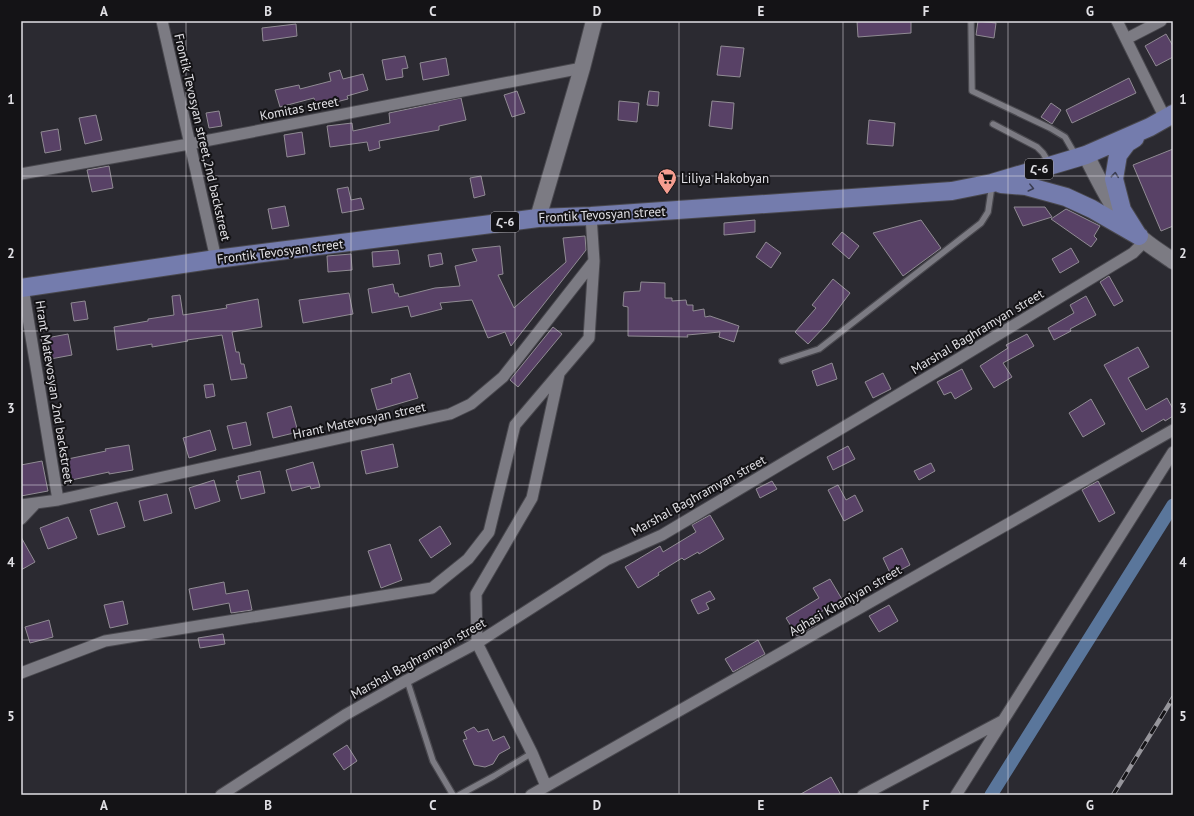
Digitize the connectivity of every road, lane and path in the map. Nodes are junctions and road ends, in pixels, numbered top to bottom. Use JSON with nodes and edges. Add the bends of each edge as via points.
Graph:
{"nodes":[{"id":1,"x":162,"y":21,"type":"edge"},
{"id":2,"x":594,"y":21,"type":"edge"},
{"id":3,"x":971,"y":21,"type":"edge"},
{"id":4,"x":1118,"y":21,"type":"edge"},
{"id":5,"x":1161,"y":21,"type":"edge"},
{"id":6,"x":1126,"y":39,"type":"junction"},
{"id":7,"x":582,"y":68,"type":"junction"},
{"id":8,"x":1169,"y":116,"type":"edge"},
{"id":9,"x":993,"y":124,"type":"dead end"},
{"id":10,"x":1150,"y":127,"type":"junction"},
{"id":11,"x":189,"y":144,"type":"junction"},
{"id":12,"x":1081,"y":157,"type":"junction"},
{"id":13,"x":1050,"y":165,"type":"junction"},
{"id":14,"x":21,"y":174,"type":"edge"},
{"id":15,"x":992,"y":183,"type":"junction"},
{"id":16,"x":591,"y":216,"type":"junction"},
{"id":17,"x":538,"y":218,"type":"junction"},
{"id":18,"x":1142,"y":239,"type":"junction"},
{"id":19,"x":216,"y":259,"type":"junction"},
{"id":20,"x":594,"y":261,"type":"junction"},
{"id":21,"x":1173,"y":261,"type":"edge"},
{"id":22,"x":22,"y":288,"type":"edge"},
{"id":23,"x":782,"y":361,"type":"dead end"},
{"id":24,"x":559,"y":373,"type":"junction"},
{"id":25,"x":1173,"y":430,"type":"edge"},
{"id":26,"x":1173,"y":452,"type":"edge"},
{"id":27,"x":58,"y":500,"type":"junction"},
{"id":28,"x":36,"y":503,"type":"junction"},
{"id":29,"x":21,"y":505,"type":"edge"},
{"id":30,"x":21,"y":519,"type":"edge"},
{"id":31,"x":477,"y":643,"type":"junction"},
{"id":32,"x":21,"y":673,"type":"edge"},
{"id":33,"x":408,"y":680,"type":"junction"},
{"id":34,"x":1003,"y":721,"type":"junction"},
{"id":35,"x":532,"y":753,"type":"junction"},
{"id":36,"x":546,"y":786,"type":"junction"},
{"id":37,"x":221,"y":795,"type":"edge"},
{"id":38,"x":453,"y":795,"type":"edge"},
{"id":39,"x":459,"y":795,"type":"edge"},
{"id":40,"x":531,"y":795,"type":"edge"},
{"id":41,"x":863,"y":795,"type":"edge"},
{"id":42,"x":956,"y":795,"type":"edge"}],
"edges":[{"from":1,"to":11,"type":"street","name":"Frontik Tevosyan street,2nd backstreet"},
{"from":2,"to":7,"type":"street"},
{"from":3,"to":12,"type":"lane","via":[[972,91],[1065,137]]},
{"from":4,"to":6,"type":"street"},
{"from":5,"to":6,"type":"street"},
{"from":6,"to":8,"type":"street"},
{"from":7,"to":11,"type":"street","name":"Komitas street"},
{"from":7,"to":17,"type":"street"},
{"from":8,"to":10,"type":"main road","name":"Frontik Tevosyan street","number":"Հ-6"},
{"from":9,"to":13,"type":"lane","via":[[1037,147]]},
{"from":10,"to":12,"type":"main road","name":"Frontik Tevosyan street","number":"Հ-6"},
{"from":18,"to":10,"type":"main road","one_way":true,"via":[[1122,210],[1114,179],[1118,155],[1127,143]]},
{"from":11,"to":14,"type":"street","name":"Komitas street"},
{"from":11,"to":19,"type":"street","name":"Frontik Tevosyan street,2nd backstreet"},
{"from":12,"to":13,"type":"main road","name":"Frontik Tevosyan street","number":"Հ-6"},
{"from":12,"to":18,"type":"street","via":[[1122,219]]},
{"from":13,"to":15,"type":"main road","name":"Frontik Tevosyan street","number":"Հ-6"},
{"from":15,"to":16,"type":"main road","name":"Frontik Tevosyan street","number":"Հ-6","via":[[952,191]]},
{"from":15,"to":18,"type":"main road","one_way":true,"via":[[1026,186],[1066,198],[1092,209]]},
{"from":15,"to":23,"type":"lane","via":[[988,212],[981,223],[819,349]]},
{"from":16,"to":17,"type":"main road","name":"Frontik Tevosyan street","number":"Հ-6"},
{"from":16,"to":20,"type":"street"},
{"from":17,"to":19,"type":"main road","name":"Frontik Tevosyan street","number":"Հ-6"},
{"from":18,"to":21,"type":"street"},
{"from":18,"to":31,"type":"street","name":"Marshal Baghramyan street","via":[[1133,253],[668,531],[606,560]]},
{"from":19,"to":22,"type":"main road","name":"Frontik Tevosyan street","number":"Հ-6"},
{"from":20,"to":24,"type":"street","via":[[589,338]]},
{"from":20,"to":27,"type":"street","name":"Hrant Matevosyan street","via":[[502,377],[471,404],[450,414]]},
{"from":22,"to":27,"type":"street","name":"Hrant Matevosyan 2nd backstreet"},
{"from":24,"to":31,"type":"street","via":[[532,498],[476,594]]},
{"from":24,"to":32,"type":"street","via":[[515,425],[489,532],[468,559],[432,588],[105,641]]},
{"from":25,"to":36,"type":"street","name":"Aghasi Khanjyan street"},
{"from":26,"to":34,"type":"street"},
{"from":27,"to":28,"type":"street","name":"Hrant Matevosyan street"},
{"from":28,"to":29,"type":"street","name":"Hrant Matevosyan street"},
{"from":28,"to":30,"type":"street"},
{"from":31,"to":33,"type":"street","name":"Marshal Baghramyan street"},
{"from":31,"to":35,"type":"street"},
{"from":33,"to":37,"type":"street","name":"Marshal Baghramyan street","via":[[345,715]]},
{"from":33,"to":38,"type":"lane","via":[[433,761]]},
{"from":34,"to":41,"type":"street"},
{"from":34,"to":42,"type":"street"},
{"from":35,"to":36,"type":"street"},
{"from":35,"to":39,"type":"lane"},
{"from":36,"to":40,"type":"street","name":"Aghasi Khanjyan street"}]}
